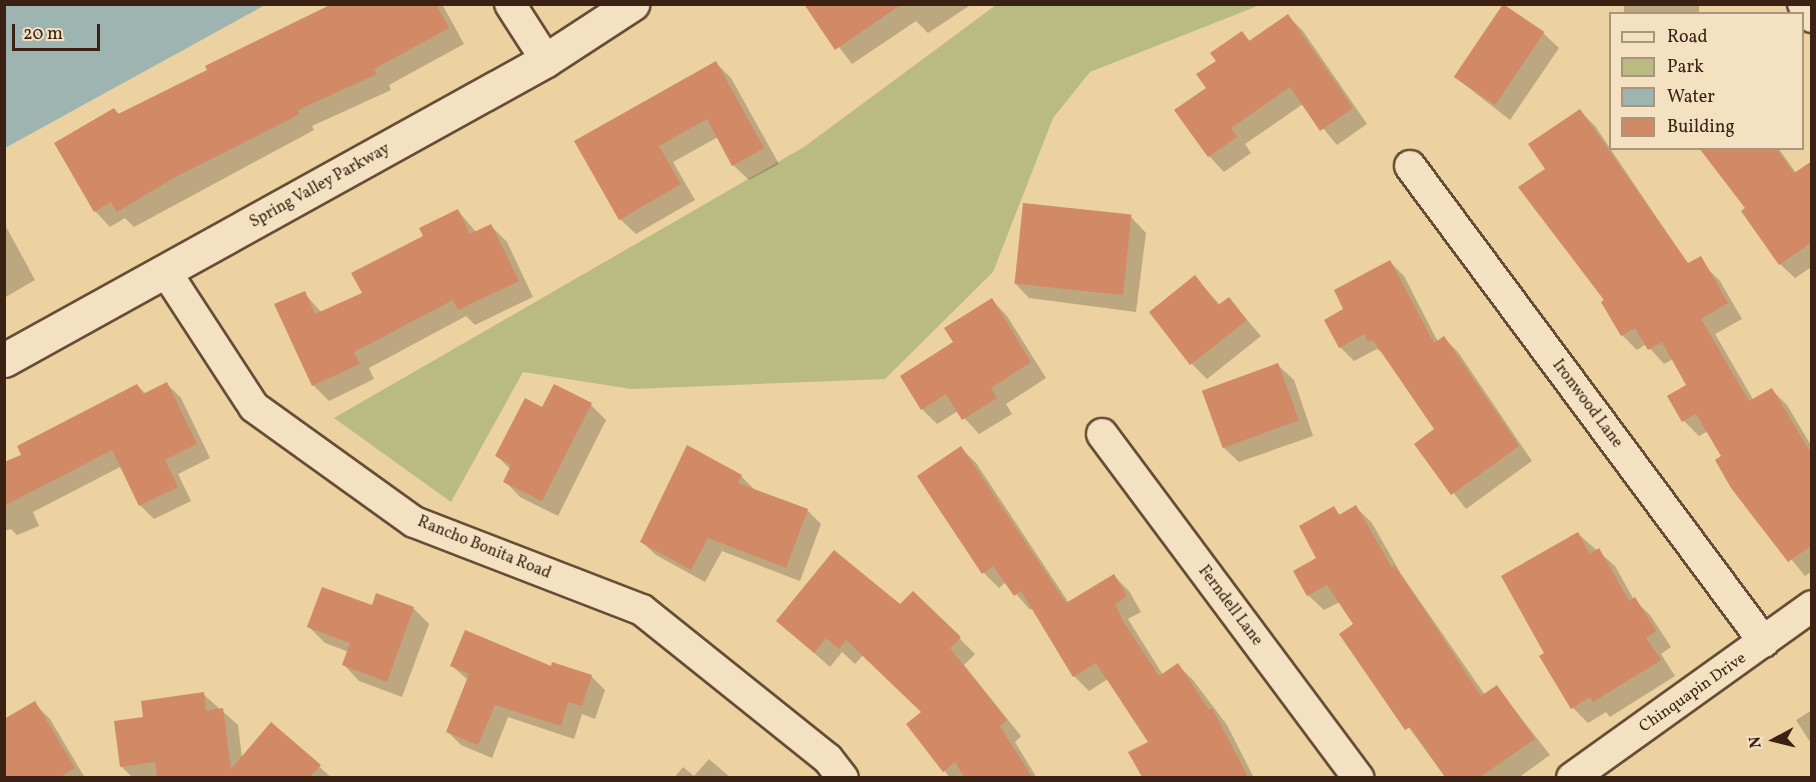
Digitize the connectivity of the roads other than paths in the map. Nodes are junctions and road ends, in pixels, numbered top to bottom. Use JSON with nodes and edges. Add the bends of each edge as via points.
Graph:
{"nodes":[{"id":1,"x":510,"y":4,"type":"edge"},
{"id":2,"x":632,"y":4,"type":"edge"},
{"id":3,"x":1803,"y":4,"type":"edge"},
{"id":4,"x":1812,"y":17,"type":"edge"},
{"id":5,"x":546,"y":60,"type":"junction"},
{"id":6,"x":1410,"y":166,"type":"dead end"},
{"id":7,"x":166,"y":272,"type":"junction"},
{"id":8,"x":4,"y":360,"type":"edge"},
{"id":9,"x":1102,"y":434,"type":"dead end"},
{"id":10,"x":1812,"y":606,"type":"edge"},
{"id":11,"x":1764,"y":642,"type":"junction"},
{"id":12,"x":843,"y":777,"type":"edge"},
{"id":13,"x":1358,"y":777,"type":"edge"},
{"id":14,"x":1572,"y":777,"type":"edge"}],
"edges":[{"from":1,"to":5,"type":"street"},
{"from":2,"to":5,"type":"street","name":"Spring Valley Parkway"},
{"from":3,"to":4,"type":"street"},
{"from":5,"to":7,"type":"street","name":"Spring Valley Parkway"},
{"from":6,"to":11,"type":"street","name":"Ironwood Lane"},
{"from":7,"to":8,"type":"street","name":"Spring Valley Parkway"},
{"from":7,"to":12,"type":"street","name":"Rancho Bonita Road","via":[[254,407],[414,522],[642,610],[828,759]]},
{"from":9,"to":13,"type":"street","name":"Ferndell Lane"},
{"from":10,"to":11,"type":"street","name":"Chinquapin Drive"},
{"from":11,"to":14,"type":"street","name":"Chinquapin Drive"}]}
